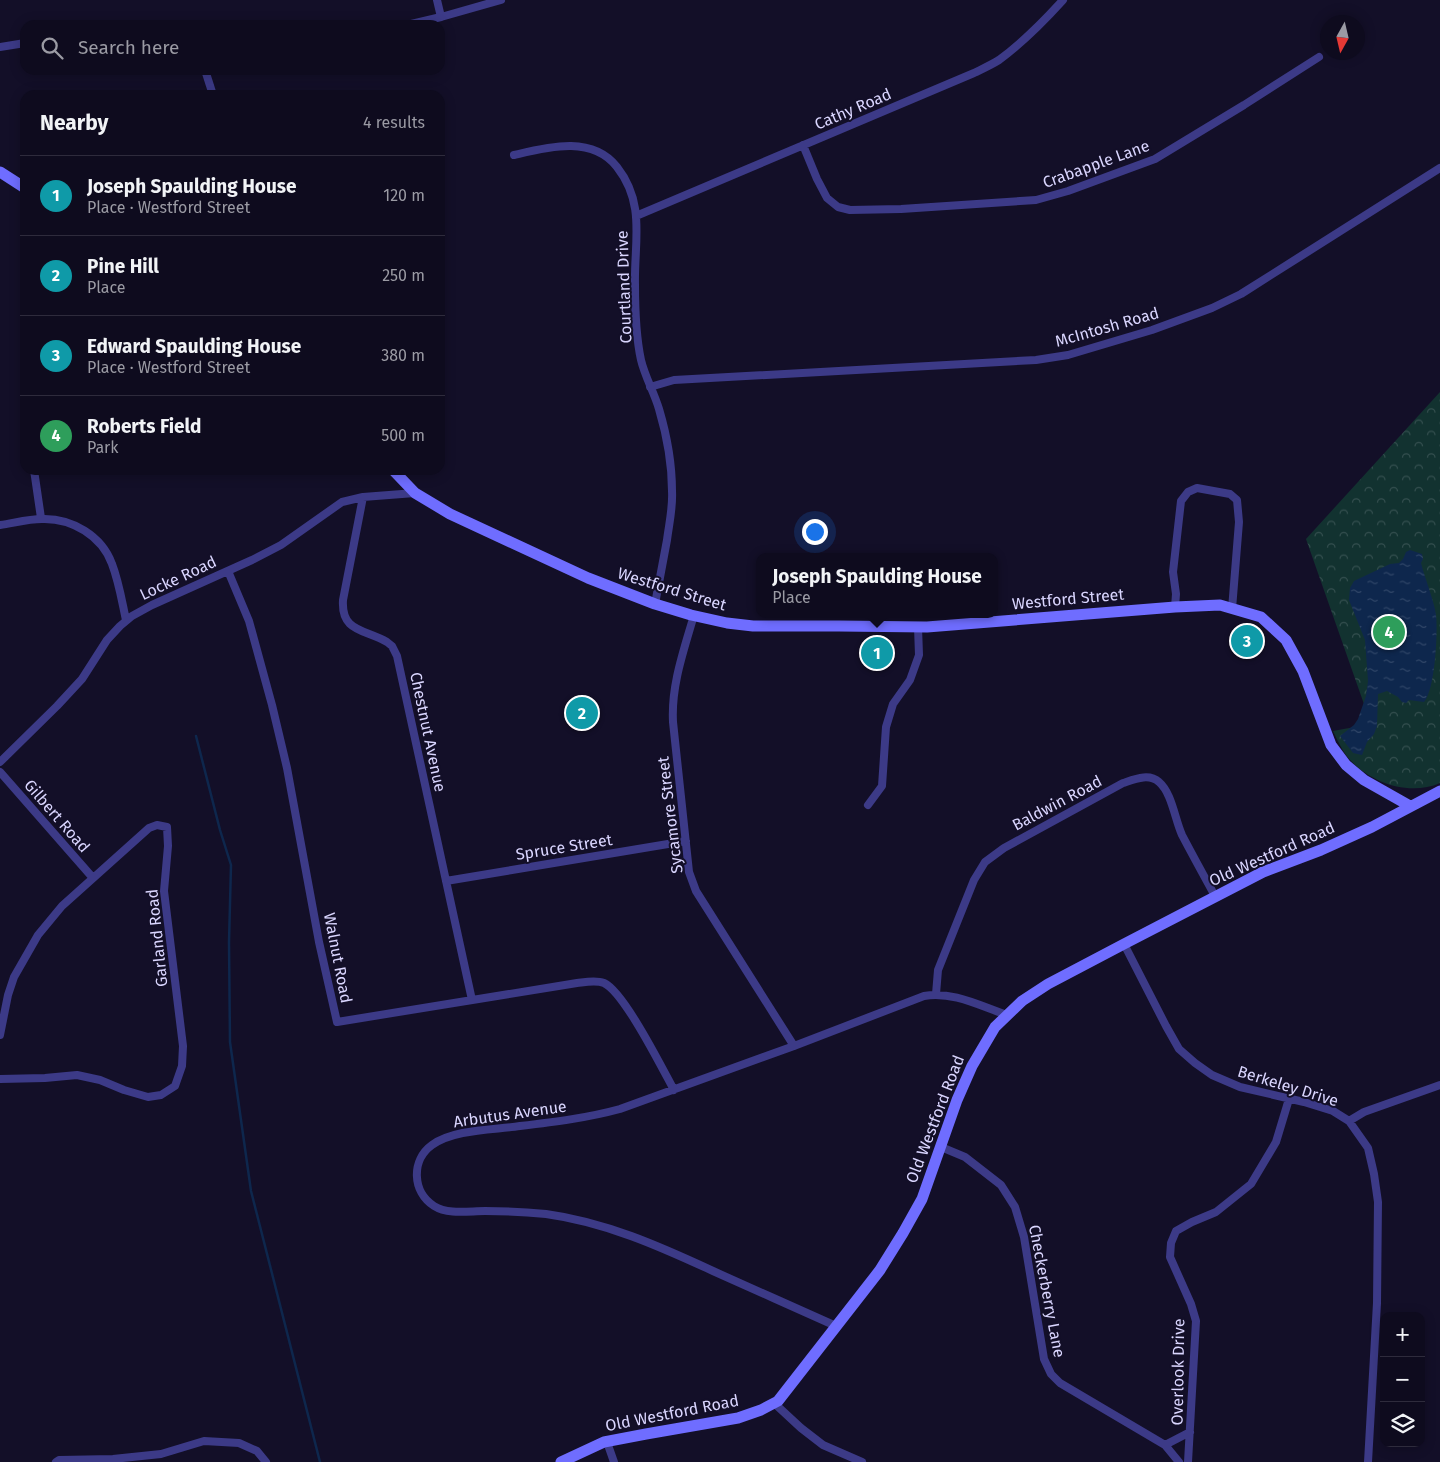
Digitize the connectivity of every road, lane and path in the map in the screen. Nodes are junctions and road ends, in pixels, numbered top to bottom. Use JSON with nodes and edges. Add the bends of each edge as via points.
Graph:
{"nodes":[{"id":1,"x":437,"y":0,"type":"edge"},
{"id":2,"x":502,"y":0,"type":"edge"},
{"id":3,"x":1063,"y":0,"type":"edge"},
{"id":4,"x":441,"y":17,"type":"junction"},
{"id":5,"x":428,"y":20,"type":"edge"},
{"id":6,"x":20,"y":44,"type":"edge"},
{"id":7,"x":0,"y":46,"type":"edge"},
{"id":8,"x":1319,"y":57,"type":"dead end"},
{"id":9,"x":207,"y":75,"type":"edge"},
{"id":10,"x":211,"y":90,"type":"edge"},
{"id":11,"x":803,"y":146,"type":"junction"},
{"id":12,"x":514,"y":154,"type":"dead end"},
{"id":13,"x":1440,"y":168,"type":"edge"},
{"id":14,"x":0,"y":172,"type":"edge"},
{"id":15,"x":20,"y":185,"type":"edge"},
{"id":16,"x":636,"y":216,"type":"junction"},
{"id":17,"x":650,"y":387,"type":"junction"},
{"id":18,"x":35,"y":475,"type":"edge"},
{"id":19,"x":398,"y":475,"type":"edge"},
{"id":20,"x":415,"y":492,"type":"junction"},
{"id":21,"x":363,"y":497,"type":"junction"},
{"id":22,"x":41,"y":518,"type":"junction"},
{"id":23,"x":0,"y":525,"type":"edge"},
{"id":24,"x":228,"y":571,"type":"junction"},
{"id":25,"x":655,"y":604,"type":"junction"},
{"id":26,"x":1175,"y":607,"type":"junction"},
{"id":27,"x":1232,"y":609,"type":"junction"},
{"id":28,"x":694,"y":615,"type":"junction"},
{"id":29,"x":126,"y":620,"type":"junction"},
{"id":30,"x":918,"y":627,"type":"junction"},
{"id":31,"x":0,"y":762,"type":"edge"},
{"id":32,"x":0,"y":772,"type":"edge"},
{"id":33,"x":1440,"y":791,"type":"edge"},
{"id":34,"x":868,"y":805,"type":"dead end"},
{"id":35,"x":1410,"y":806,"type":"junction"},
{"id":36,"x":686,"y":841,"type":"junction"},
{"id":37,"x":93,"y":878,"type":"junction"},
{"id":38,"x":446,"y":880,"type":"junction"},
{"id":39,"x":1215,"y":896,"type":"junction"},
{"id":40,"x":1124,"y":944,"type":"junction"},
{"id":41,"x":936,"y":994,"type":"junction"},
{"id":42,"x":472,"y":1000,"type":"junction"},
{"id":43,"x":1007,"y":1015,"type":"junction"},
{"id":44,"x":0,"y":1035,"type":"edge"},
{"id":45,"x":794,"y":1046,"type":"junction"},
{"id":46,"x":0,"y":1079,"type":"edge"},
{"id":47,"x":1440,"y":1085,"type":"edge"},
{"id":48,"x":674,"y":1090,"type":"junction"},
{"id":49,"x":1289,"y":1099,"type":"junction"},
{"id":50,"x":1350,"y":1121,"type":"junction"},
{"id":51,"x":941,"y":1148,"type":"junction"},
{"id":52,"x":836,"y":1326,"type":"junction"},
{"id":53,"x":774,"y":1403,"type":"junction"},
{"id":54,"x":1190,"y":1432,"type":"junction"},
{"id":55,"x":607,"y":1442,"type":"junction"},
{"id":56,"x":1165,"y":1445,"type":"junction"},
{"id":57,"x":56,"y":1462,"type":"edge"},
{"id":58,"x":266,"y":1462,"type":"edge"},
{"id":59,"x":561,"y":1462,"type":"edge"},
{"id":60,"x":614,"y":1462,"type":"edge"},
{"id":61,"x":862,"y":1462,"type":"edge"},
{"id":62,"x":1179,"y":1462,"type":"edge"},
{"id":63,"x":1188,"y":1462,"type":"edge"},
{"id":64,"x":1368,"y":1462,"type":"edge"}],
"edges":[{"from":1,"to":4,"type":"street"},
{"from":2,"to":4,"type":"street"},
{"from":3,"to":11,"type":"street","name":"Cathy Road","via":[[1030,34],[998,60]]},
{"from":4,"to":5,"type":"street"},
{"from":6,"to":7,"type":"street"},
{"from":8,"to":11,"type":"street","name":"Crabapple Lane","via":[[1155,159],[1036,200],[850,210],[838,207],[827,198]]},
{"from":9,"to":10,"type":"street"},
{"from":11,"to":16,"type":"street","name":"Cathy Road"},
{"from":12,"to":16,"type":"street","name":"Courtland Drive","via":[[568,145],[601,153],[617,167],[634,200]]},
{"from":13,"to":17,"type":"street","name":"McIntosh Road","via":[[1220,305],[1068,355],[674,380]]},
{"from":14,"to":15,"type":"main road"},
{"from":16,"to":17,"type":"street","name":"Courtland Drive","via":[[637,327],[641,360]]},
{"from":17,"to":25,"type":"street","name":"Courtland Drive","via":[[668,444],[672,493]]},
{"from":18,"to":22,"type":"street"},
{"from":19,"to":20,"type":"main road","name":"Westford Street"},
{"from":20,"to":21,"type":"street","name":"Locke Road"},
{"from":20,"to":25,"type":"main road","name":"Westford Street","via":[[450,514],[588,578]]},
{"from":21,"to":24,"type":"street","name":"Locke Road","via":[[336,506],[281,545]]},
{"from":21,"to":38,"type":"street","name":"Chestnut Avenue","via":[[343,614],[348,624],[387,642],[397,656]]},
{"from":22,"to":23,"type":"street"},
{"from":22,"to":29,"type":"street","via":[[70,523],[92,535],[108,553]]},
{"from":24,"to":29,"type":"street","name":"Locke Road"},
{"from":24,"to":42,"type":"street","name":"Walnut Road","via":[[250,621],[272,705],[337,1022]]},
{"from":25,"to":28,"type":"main road","name":"Westford Street"},
{"from":26,"to":27,"type":"main road","name":"Westford Street","via":[[1220,605]]},
{"from":26,"to":27,"type":"street","via":[[1173,572],[1181,502],[1188,492],[1197,488],[1230,494],[1237,500],[1240,522]]},
{"from":26,"to":30,"type":"main road","name":"Westford Street"},
{"from":27,"to":35,"type":"main road","name":"Westford Street","via":[[1261,617],[1286,640],[1303,671],[1331,745],[1346,765],[1364,780]]},
{"from":28,"to":30,"type":"main road","name":"Westford Street","via":[[753,626]]},
{"from":28,"to":36,"type":"street","name":"Sycamore Street","via":[[673,700]]},
{"from":29,"to":31,"type":"street","name":"Locke Road","via":[[107,640],[82,679]]},
{"from":30,"to":34,"type":"street","via":[[919,655],[910,680],[893,704],[886,727],[882,786]]},
{"from":32,"to":37,"type":"street","name":"Gilbert Road"},
{"from":33,"to":35,"type":"main road","name":"Old Westford Road"},
{"from":35,"to":39,"type":"main road","name":"Old Westford Road","via":[[1372,827],[1263,872]]},
{"from":36,"to":38,"type":"street","name":"Spruce Street"},
{"from":36,"to":45,"type":"street","name":"Sycamore Street","via":[[689,872],[696,891]]},
{"from":37,"to":44,"type":"street","name":"Garland Road","via":[[62,906],[38,935],[14,977]]},
{"from":37,"to":46,"type":"street","name":"Garland Road","via":[[149,828],[157,825],[167,827],[164,891],[183,1046],[182,1066],[175,1086],[161,1095],[148,1097],[77,1075]]},
{"from":38,"to":42,"type":"street","name":"Chestnut Avenue"},
{"from":39,"to":40,"type":"main road","name":"Old Westford Road"},
{"from":39,"to":41,"type":"street","name":"Baldwin Road","via":[[1160,782],[1140,777],[1027,835],[986,862],[974,880],[938,970]]},
{"from":40,"to":43,"type":"main road","name":"Old Westford Road","via":[[1048,984]]},
{"from":40,"to":49,"type":"street","name":"Berkeley Drive","via":[[1180,1049],[1212,1075],[1240,1087]]},
{"from":41,"to":43,"type":"street","name":"Arbutus Avenue","via":[[949,995]]},
{"from":41,"to":45,"type":"street","name":"Arbutus Avenue"},
{"from":42,"to":48,"type":"street","name":"Walnut Road","via":[[577,983],[597,981],[605,984],[628,1010]]},
{"from":43,"to":51,"type":"main road","name":"Old Westford Road","via":[[995,1027],[972,1066]]},
{"from":45,"to":48,"type":"street","name":"Arbutus Avenue"},
{"from":47,"to":50,"type":"street","via":[[1364,1112]]},
{"from":48,"to":52,"type":"street","name":"Arbutus Avenue","via":[[599,1114],[443,1139],[428,1148],[421,1158],[417,1169],[419,1187],[429,1202],[445,1211],[560,1216],[628,1234]]},
{"from":49,"to":50,"type":"street","name":"Berkeley Drive","via":[[1333,1111]]},
{"from":49,"to":54,"type":"street","name":"Overlook Drive","via":[[1276,1142],[1251,1184],[1216,1212],[1176,1231],[1171,1243],[1170,1256],[1196,1321]]},
{"from":50,"to":64,"type":"street","name":"Berkeley Drive","via":[[1368,1148],[1378,1202],[1377,1303]]},
{"from":51,"to":52,"type":"main road","name":"Old Westford Road","via":[[922,1198],[903,1233],[880,1270]]},
{"from":51,"to":56,"type":"street","name":"Checkerberry Lane","via":[[965,1157],[1001,1185],[1015,1207],[1024,1237],[1044,1359],[1051,1374],[1076,1394]]},
{"from":52,"to":53,"type":"main road","name":"Old Westford Road"},
{"from":53,"to":55,"type":"main road","name":"Old Westford Road","via":[[738,1418]]},
{"from":53,"to":61,"type":"street","via":[[823,1445]]},
{"from":54,"to":56,"type":"street"},
{"from":54,"to":63,"type":"street","name":"Overlook Drive"},
{"from":55,"to":59,"type":"main road","name":"Old Westford Road"},
{"from":55,"to":60,"type":"street"},
{"from":56,"to":62,"type":"street","name":"Checkerberry Lane"},
{"from":57,"to":58,"type":"street","via":[[161,1454],[204,1441],[239,1442],[257,1451]]}]}
